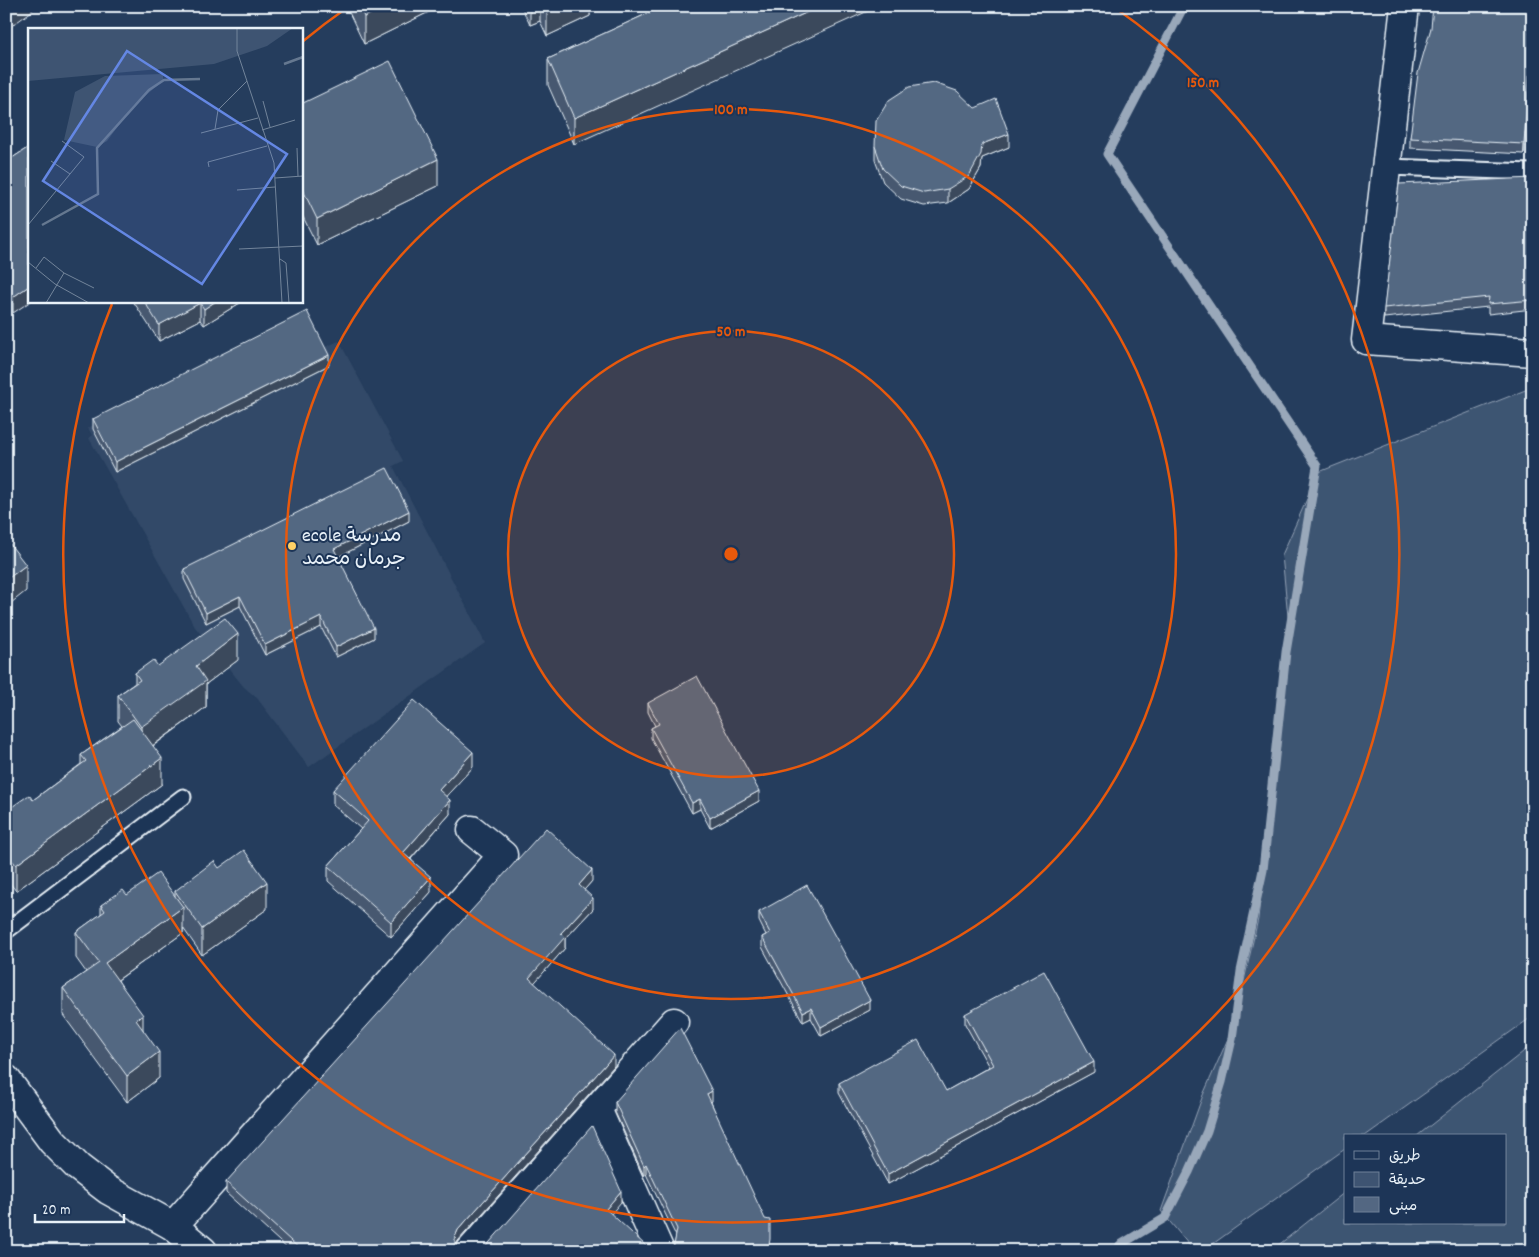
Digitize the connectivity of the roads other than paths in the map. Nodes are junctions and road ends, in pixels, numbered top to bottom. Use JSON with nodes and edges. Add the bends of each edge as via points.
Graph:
{"nodes":[{"id":1,"x":1405,"y":6,"type":"edge"},
{"id":2,"x":1387,"y":167,"type":"junction"},
{"id":3,"x":1533,"y":172,"type":"edge"},
{"id":4,"x":1533,"y":352,"type":"edge"},
{"id":5,"x":183,"y":796,"type":"dead end"},
{"id":6,"x":472,"y":830,"type":"dead end"},
{"id":7,"x":6,"y":931,"type":"edge"},
{"id":8,"x":674,"y":1022,"type":"dead end"},
{"id":9,"x":6,"y":1079,"type":"edge"},
{"id":10,"x":597,"y":1109,"type":"junction"},
{"id":11,"x":173,"y":1226,"type":"junction"},
{"id":12,"x":203,"y":1251,"type":"edge"},
{"id":13,"x":470,"y":1251,"type":"edge"},
{"id":14,"x":660,"y":1251,"type":"edge"}],
"edges":[{"from":1,"to":2,"type":"street"},
{"from":2,"to":3,"type":"lane"},
{"from":2,"to":4,"type":"street","via":[[1366,340]]},
{"from":5,"to":7,"type":"lane"},
{"from":6,"to":11,"type":"street","via":[[503,855]]},
{"from":8,"to":10,"type":"street"},
{"from":9,"to":11,"type":"street","via":[[52,1141],[78,1167],[108,1190]]},
{"from":10,"to":13,"type":"street"},
{"from":10,"to":14,"type":"street"},
{"from":11,"to":12,"type":"street"}]}
